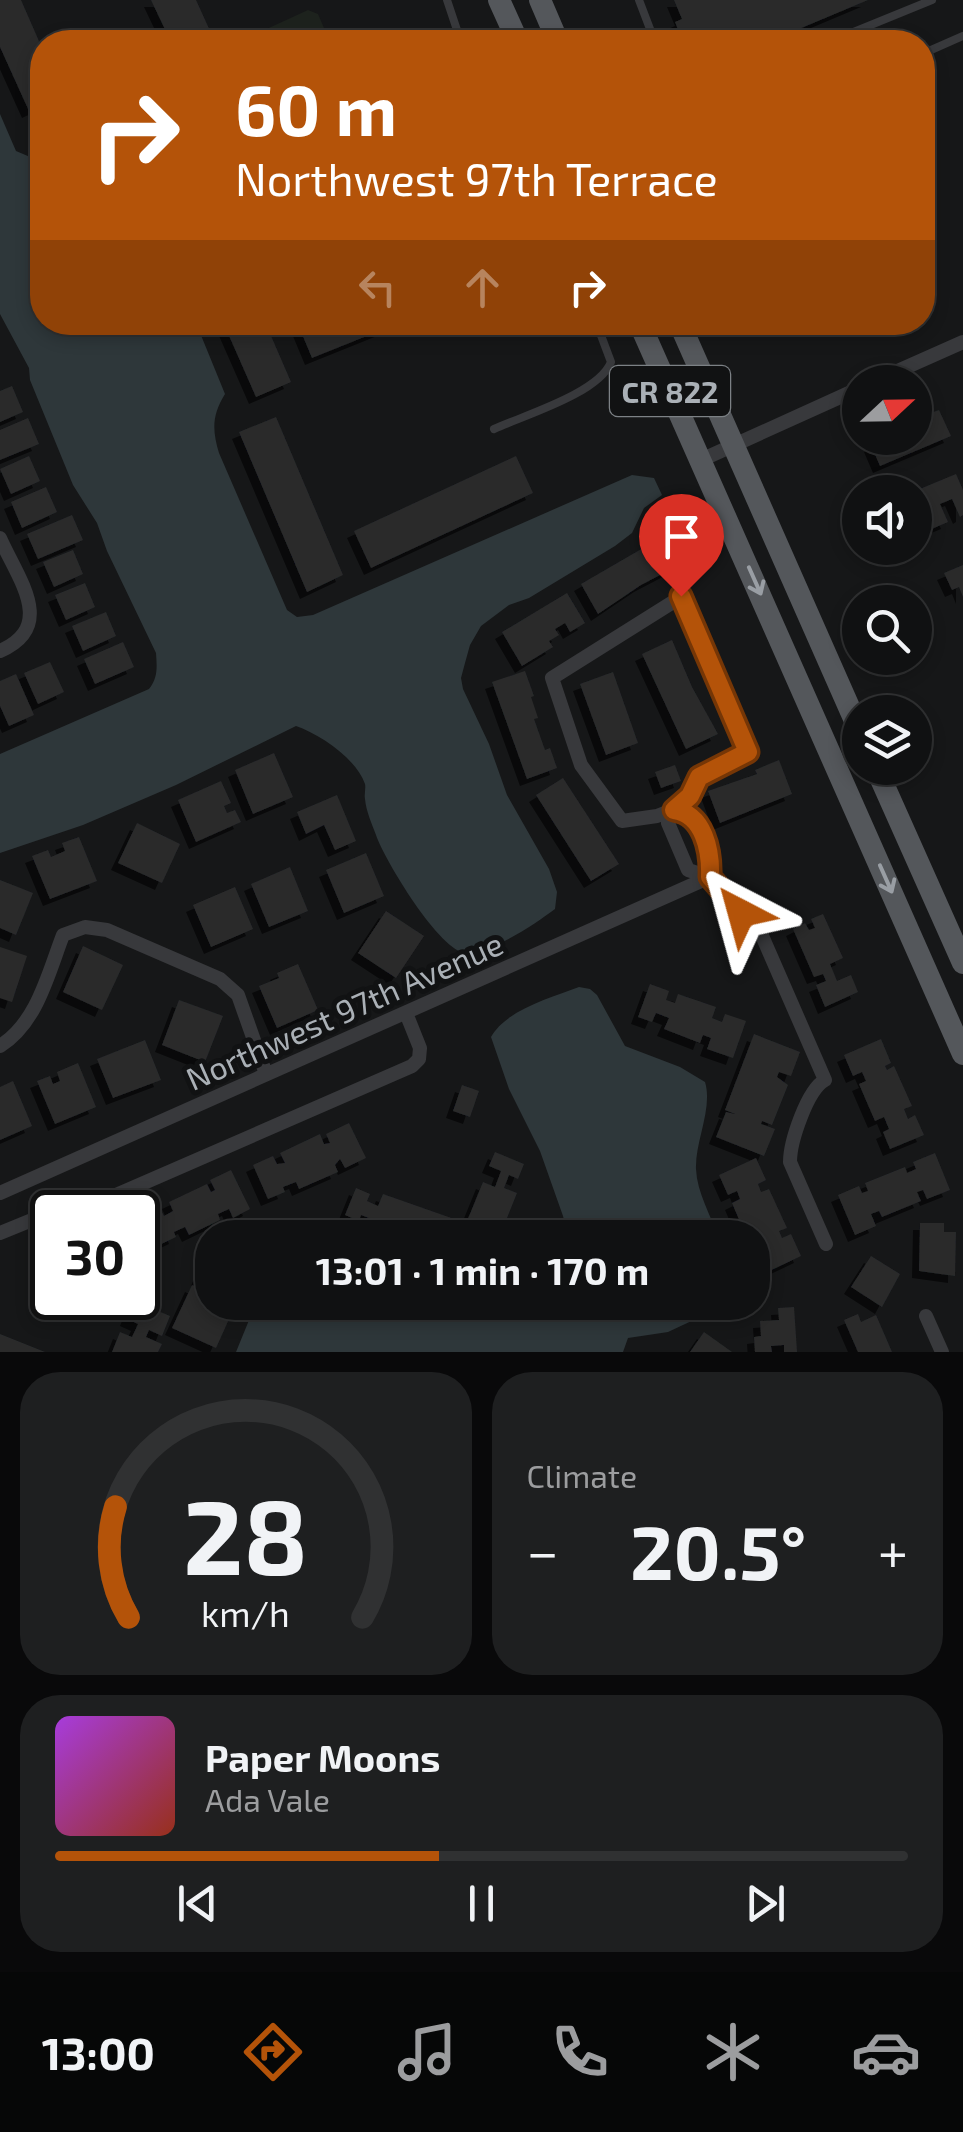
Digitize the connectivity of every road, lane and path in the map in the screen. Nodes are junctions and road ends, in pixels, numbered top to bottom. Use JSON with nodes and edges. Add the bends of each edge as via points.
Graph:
{"nodes":[{"id":1,"x":447,"y":0,"type":"edge"},
{"id":2,"x":499,"y":0,"type":"edge"},
{"id":3,"x":540,"y":0,"type":"edge"},
{"id":4,"x":640,"y":0,"type":"edge"},
{"id":5,"x":897,"y":0,"type":"edge"},
{"id":6,"x":932,"y":0,"type":"edge"},
{"id":7,"x":902,"y":12,"type":"junction"},
{"id":8,"x":457,"y":30,"type":"edge"},
{"id":9,"x":513,"y":30,"type":"edge"},
{"id":10,"x":553,"y":30,"type":"edge"},
{"id":11,"x":651,"y":30,"type":"edge"},
{"id":12,"x":858,"y":30,"type":"edge"},
{"id":13,"x":963,"y":36,"type":"edge"},
{"id":14,"x":935,"y":48,"type":"edge"},
{"id":15,"x":601,"y":335,"type":"edge"},
{"id":16,"x":645,"y":335,"type":"edge"},
{"id":17,"x":684,"y":335,"type":"edge"},
{"id":18,"x":963,"y":342,"type":"edge"},
{"id":19,"x":911,"y":365,"type":"edge"},
{"id":20,"x":842,"y":396,"type":"edge"},
{"id":21,"x":494,"y":429,"type":"dead end"},
{"id":22,"x":731,"y":446,"type":"junction"},
{"id":23,"x":701,"y":460,"type":"junction"},
{"id":24,"x":0,"y":538,"type":"edge"},
{"id":25,"x":0,"y":651,"type":"edge"},
{"id":26,"x":843,"y":695,"type":"edge"},
{"id":27,"x":884,"y":785,"type":"edge"},
{"id":28,"x":674,"y":810,"type":"junction"},
{"id":29,"x":710,"y":877,"type":"junction"},
{"id":30,"x":945,"y":921,"type":"junction"},
{"id":31,"x":963,"y":952,"type":"edge"},
{"id":32,"x":963,"y":962,"type":"edge"},
{"id":33,"x":406,"y":1013,"type":"junction"},
{"id":34,"x":0,"y":1046,"type":"edge"},
{"id":35,"x":963,"y":1054,"type":"edge"},
{"id":36,"x":266,"y":1074,"type":"junction"},
{"id":37,"x":0,"y":1193,"type":"edge"},
{"id":38,"x":0,"y":1233,"type":"edge"},
{"id":39,"x":826,"y":1244,"type":"dead end"},
{"id":40,"x":926,"y":1316,"type":"dead end"},
{"id":41,"x":942,"y":1352,"type":"edge"}],
"edges":[{"from":1,"to":8,"type":"lane"},
{"from":2,"to":9,"type":"main road"},
{"from":3,"to":10,"type":"main road"},
{"from":4,"to":11,"type":"lane"},
{"from":5,"to":7,"type":"lane"},
{"from":6,"to":7,"type":"lane"},
{"from":7,"to":12,"type":"lane"},
{"from":13,"to":14,"type":"lane"},
{"from":15,"to":21,"type":"lane","via":[[611,362],[607,374]]},
{"from":16,"to":23,"type":"main road","number":"CR 822"},
{"from":17,"to":22,"type":"main road","number":"CR 822"},
{"from":18,"to":19,"type":"street"},
{"from":20,"to":22,"type":"street"},
{"from":22,"to":23,"type":"street"},
{"from":22,"to":26,"type":"main road","number":"CR 822"},
{"from":23,"to":35,"type":"main road","number":"CR 822","one_way":true},
{"from":24,"to":25,"type":"street","via":[[30,608],[29,628]]},
{"from":27,"to":30,"type":"main road"},
{"from":28,"to":28,"type":"street","via":[[699,777],[748,752],[681,596],[552,678],[581,765],[622,821]]},
{"from":28,"to":29,"type":"street","via":[[694,818],[711,855]]},
{"from":28,"to":29,"type":"street","via":[[668,823],[688,870]]},
{"from":29,"to":33,"type":"street","name":"Northwest 97th Avenue"},
{"from":29,"to":39,"type":"street","via":[[756,922],[825,1080],[812,1092],[790,1162]]},
{"from":30,"to":31,"type":"main road"},
{"from":30,"to":32,"type":"main road"},
{"from":33,"to":36,"type":"street","name":"Northwest 97th Avenue"},
{"from":33,"to":38,"type":"street","via":[[420,1048],[412,1066],[107,1198]]},
{"from":34,"to":36,"type":"street","via":[[32,1012],[62,934],[85,927],[107,930],[220,979],[238,995]]},
{"from":36,"to":37,"type":"street","name":"Northwest 97th Avenue"},
{"from":40,"to":41,"type":"street"}]}
